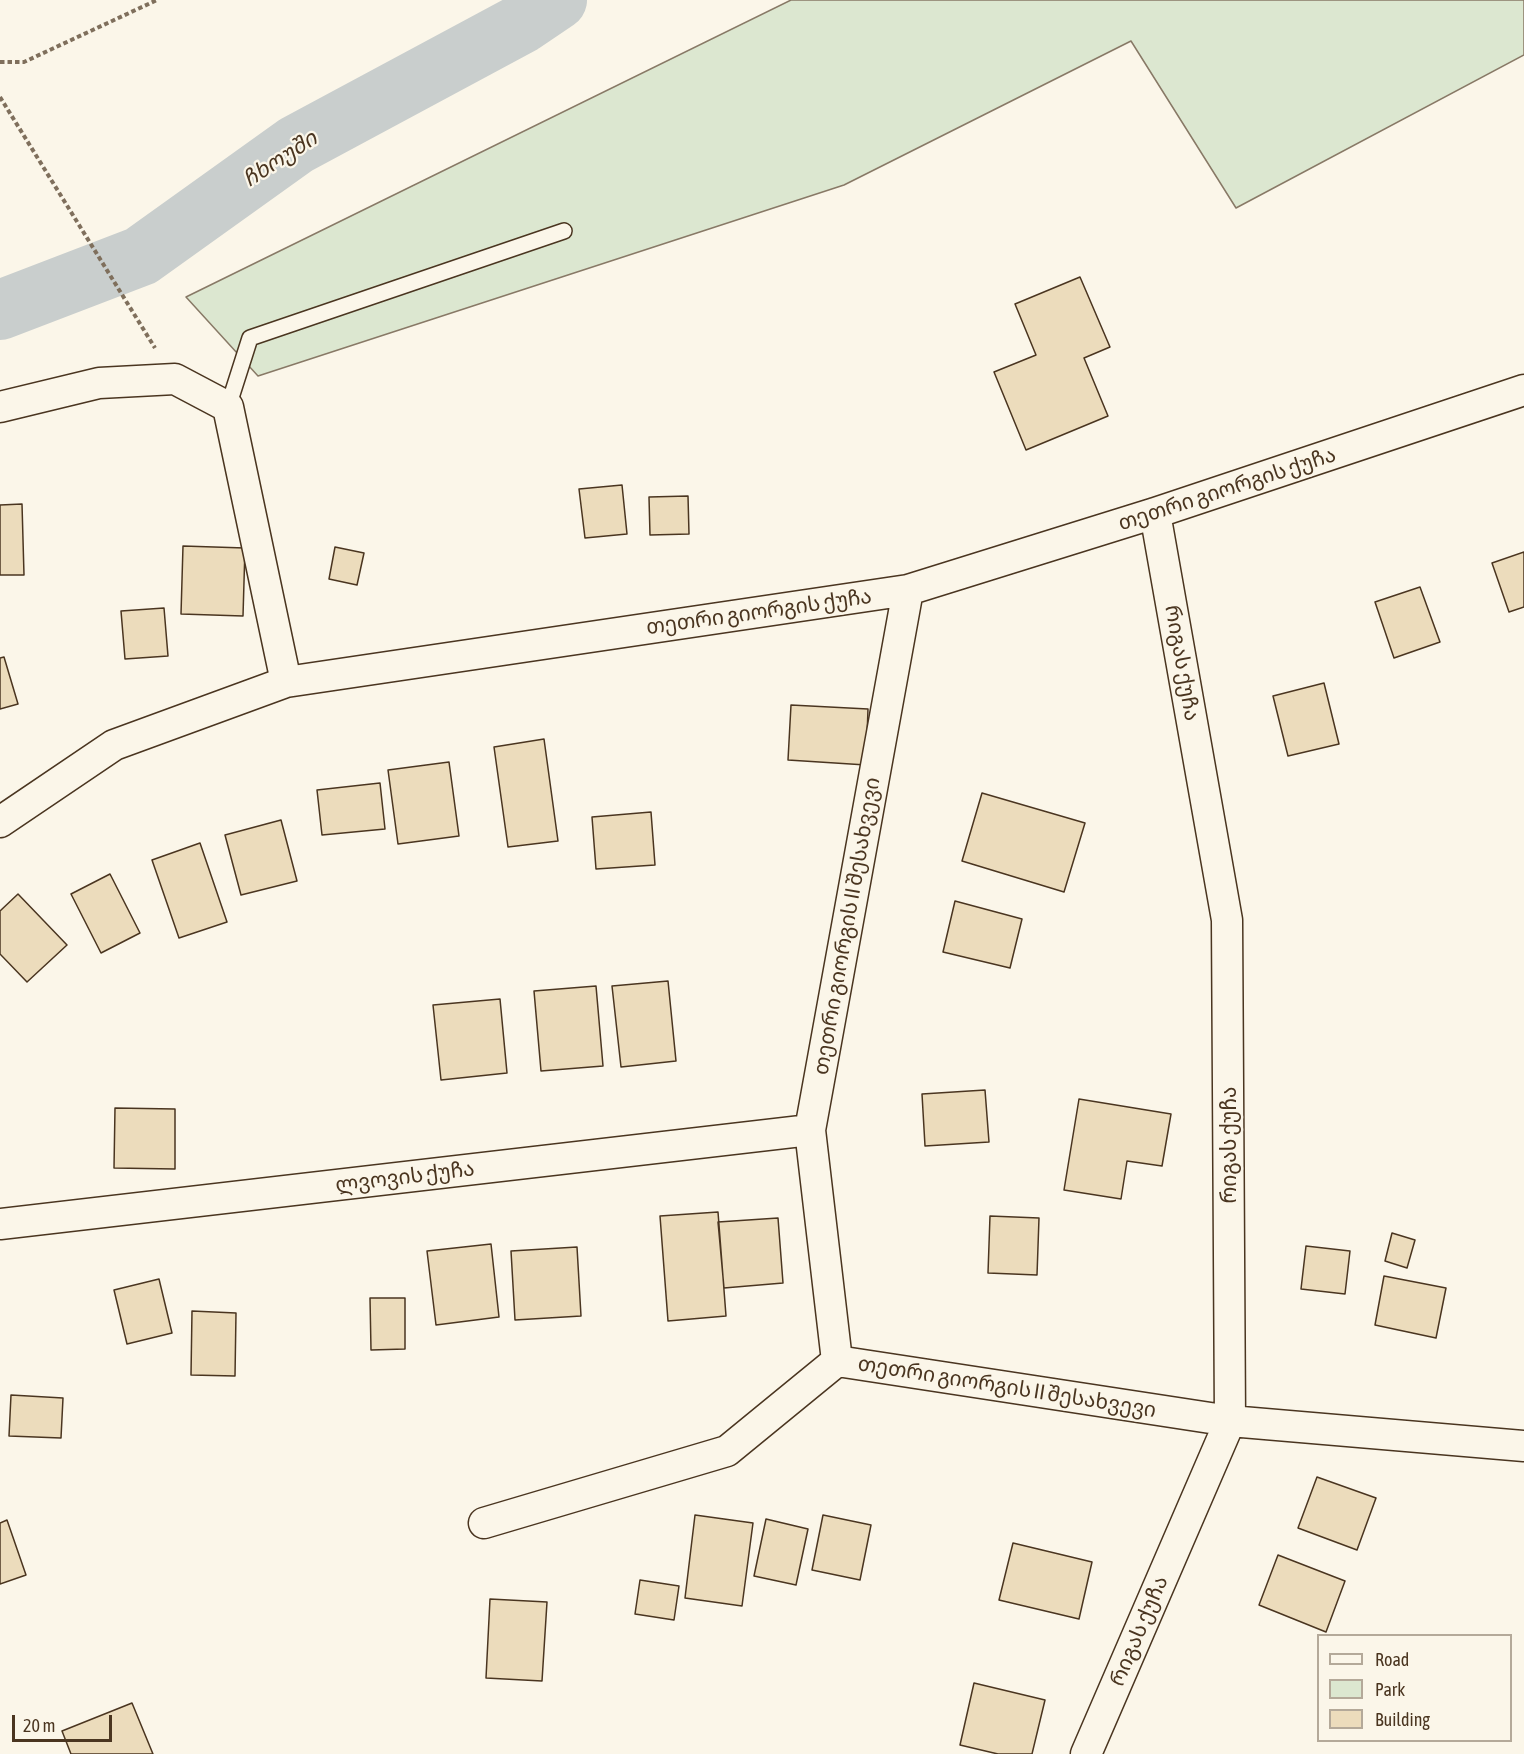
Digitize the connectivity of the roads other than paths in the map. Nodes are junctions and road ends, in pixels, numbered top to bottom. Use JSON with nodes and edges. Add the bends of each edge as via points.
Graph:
{"nodes":[{"id":1,"x":564,"y":231,"type":"dead end"},
{"id":2,"x":1524,"y":390,"type":"edge"},
{"id":3,"x":0,"y":407,"type":"edge"},
{"id":4,"x":228,"y":407,"type":"junction"},
{"id":5,"x":1155,"y":513,"type":"junction"},
{"id":6,"x":908,"y":590,"type":"junction"},
{"id":7,"x":286,"y":682,"type":"junction"},
{"id":8,"x":0,"y":822,"type":"edge"},
{"id":9,"x":810,"y":1130,"type":"junction"},
{"id":10,"x":0,"y":1224,"type":"edge"},
{"id":11,"x":837,"y":1361,"type":"junction"},
{"id":12,"x":1230,"y":1421,"type":"junction"},
{"id":13,"x":1524,"y":1446,"type":"edge"},
{"id":14,"x":484,"y":1523,"type":"dead end"},
{"id":15,"x":1086,"y":1754,"type":"edge"}],
"edges":[{"from":1,"to":4,"type":"lane","via":[[250,338]]},
{"from":2,"to":5,"type":"street","name":"თეთრი გიორგის ქუჩა"},
{"from":3,"to":4,"type":"street","via":[[99,383],[175,379]]},
{"from":4,"to":7,"type":"street"},
{"from":5,"to":6,"type":"street","name":"თეთრი გიორგის ქუჩა"},
{"from":5,"to":12,"type":"street","name":"რიგას ქუჩა","via":[[1227,920]]},
{"from":6,"to":7,"type":"street","name":"თეთრი გიორგის ქუჩა"},
{"from":6,"to":9,"type":"street","name":"თეთრი გიორგის II შესახვევი"},
{"from":7,"to":8,"type":"street","name":"თეთრი გიორგის ქუჩა","via":[[114,745]]},
{"from":9,"to":10,"type":"street","name":"ლვოვის ქუჩა"},
{"from":9,"to":11,"type":"street","name":"თეთრი გიორგის II შესახვევი"},
{"from":11,"to":12,"type":"street","name":"თეთრი გიორგის II შესახვევი"},
{"from":11,"to":14,"type":"street","via":[[727,1451]]},
{"from":12,"to":13,"type":"street","name":"თეთრი გიორგის II შესახვევი"},
{"from":12,"to":15,"type":"street","name":"რიგას ქუჩა"}]}
